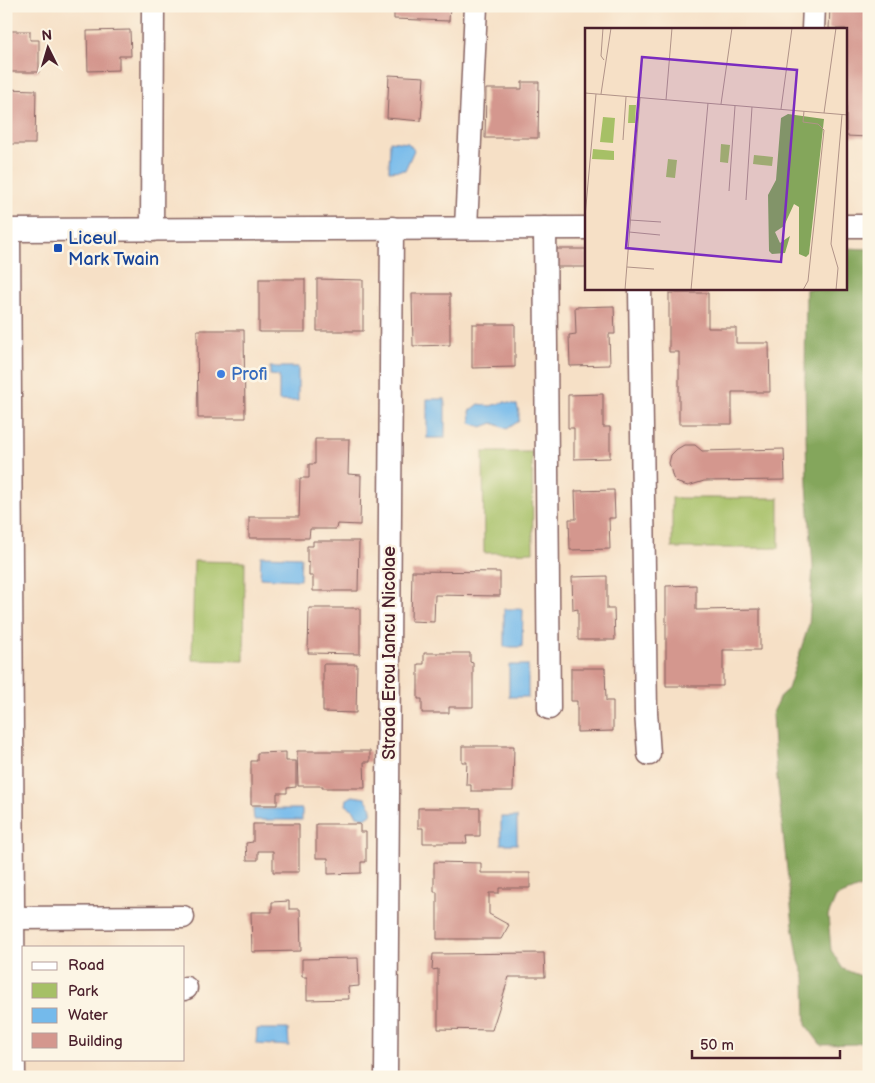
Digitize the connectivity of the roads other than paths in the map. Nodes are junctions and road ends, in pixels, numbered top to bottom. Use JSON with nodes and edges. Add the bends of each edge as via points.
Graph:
{"nodes":[{"id":1,"x":152,"y":6,"type":"edge"},
{"id":2,"x":476,"y":6,"type":"edge"},
{"id":3,"x":814,"y":6,"type":"edge"},
{"id":4,"x":813,"y":28,"type":"edge"},
{"id":5,"x":848,"y":226,"type":"edge"},
{"id":6,"x":869,"y":226,"type":"edge"},
{"id":7,"x":392,"y":228,"type":"junction"},
{"id":8,"x":466,"y":228,"type":"junction"},
{"id":9,"x":545,"y":228,"type":"junction"},
{"id":10,"x":585,"y":228,"type":"edge"},
{"id":11,"x":8,"y":230,"type":"edge"},
{"id":12,"x":152,"y":230,"type":"junction"},
{"id":13,"x":640,"y":290,"type":"edge"},
{"id":14,"x":549,"y":708,"type":"dead end"},
{"id":15,"x":649,"y":754,"type":"dead end"},
{"id":16,"x":183,"y":917,"type":"dead end"},
{"id":17,"x":13,"y":918,"type":"junction"},
{"id":18,"x":19,"y":989,"type":"edge"},
{"id":19,"x":14,"y":1077,"type":"edge"},
{"id":20,"x":386,"y":1077,"type":"edge"}],
"edges":[{"from":1,"to":12,"type":"street"},
{"from":2,"to":8,"type":"street"},
{"from":3,"to":4,"type":"street"},
{"from":5,"to":6,"type":"street"},
{"from":7,"to":8,"type":"street"},
{"from":7,"to":12,"type":"street"},
{"from":7,"to":20,"type":"street","name":"Strada Erou Iancu Nicolae"},
{"from":8,"to":9,"type":"street"},
{"from":9,"to":10,"type":"street"},
{"from":9,"to":14,"type":"street"},
{"from":11,"to":12,"type":"street"},
{"from":11,"to":17,"type":"street"},
{"from":13,"to":15,"type":"street"},
{"from":16,"to":17,"type":"street"},
{"from":17,"to":18,"type":"street"},
{"from":18,"to":19,"type":"street"}]}
